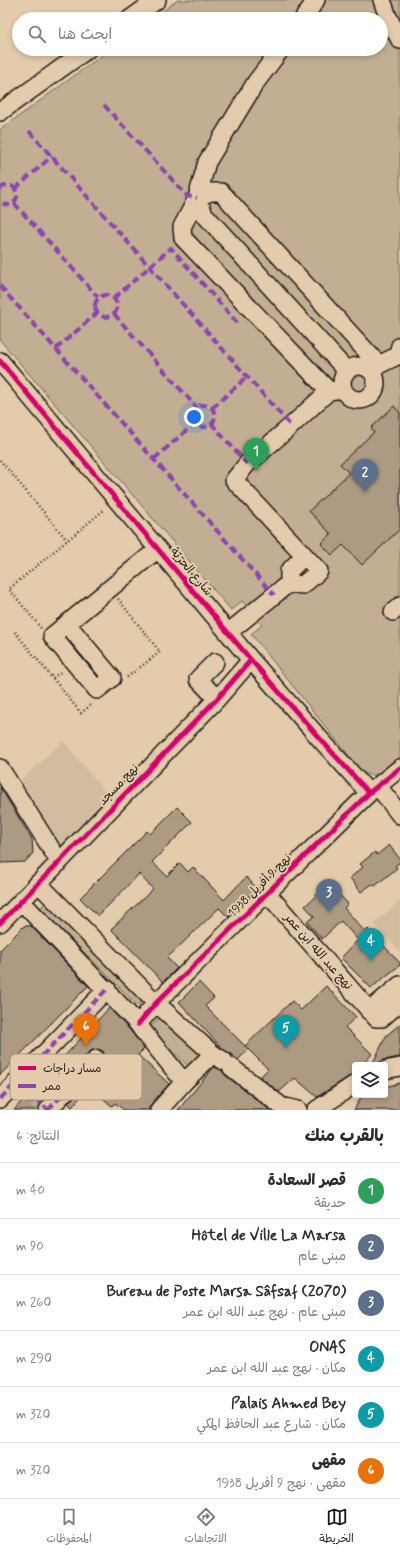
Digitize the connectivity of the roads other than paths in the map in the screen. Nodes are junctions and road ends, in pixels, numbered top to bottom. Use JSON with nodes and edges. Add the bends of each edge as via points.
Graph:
{"nodes":[{"id":1,"x":157,"y":0,"type":"edge"},
{"id":2,"x":316,"y":0,"type":"edge"},
{"id":3,"x":382,"y":0,"type":"edge"},
{"id":4,"x":140,"y":12,"type":"edge"},
{"id":5,"x":307,"y":12,"type":"edge"},
{"id":6,"x":386,"y":12,"type":"edge"},
{"id":7,"x":388,"y":17,"type":"edge"},
{"id":8,"x":400,"y":40,"type":"edge"},
{"id":9,"x":78,"y":56,"type":"edge"},
{"id":10,"x":275,"y":56,"type":"edge"},
{"id":11,"x":0,"y":112,"type":"edge"},
{"id":12,"x":197,"y":198,"type":"junction"},
{"id":13,"x":399,"y":353,"type":"edge"},
{"id":14,"x":1,"y":365,"type":"edge"},
{"id":15,"x":374,"y":367,"type":"junction"},
{"id":16,"x":346,"y":370,"type":"junction"},
{"id":17,"x":335,"y":390,"type":"junction"},
{"id":18,"x":158,"y":549,"type":"junction"},
{"id":19,"x":67,"y":624,"type":"junction"},
{"id":20,"x":229,"y":632,"type":"junction"},
{"id":21,"x":251,"y":660,"type":"junction"},
{"id":22,"x":215,"y":662,"type":"dead end"},
{"id":23,"x":217,"y":699,"type":"junction"},
{"id":24,"x":0,"y":768,"type":"edge"},
{"id":25,"x":400,"y":768,"type":"edge"},
{"id":26,"x":374,"y":790,"type":"junction"},
{"id":27,"x":400,"y":815,"type":"edge"},
{"id":28,"x":59,"y":861,"type":"junction"},
{"id":29,"x":38,"y":884,"type":"junction"},
{"id":30,"x":267,"y":893,"type":"junction"},
{"id":31,"x":21,"y":901,"type":"junction"},
{"id":32,"x":0,"y":923,"type":"edge"},
{"id":33,"x":400,"y":985,"type":"edge"},
{"id":34,"x":107,"y":989,"type":"junction"},
{"id":35,"x":400,"y":1002,"type":"edge"},
{"id":36,"x":156,"y":1003,"type":"junction"},
{"id":37,"x":369,"y":1010,"type":"junction"},
{"id":38,"x":138,"y":1024,"type":"junction"},
{"id":39,"x":44,"y":1054,"type":"edge"},
{"id":40,"x":222,"y":1061,"type":"junction"},
{"id":41,"x":400,"y":1067,"type":"edge"},
{"id":42,"x":388,"y":1069,"type":"edge"},
{"id":43,"x":184,"y":1082,"type":"junction"},
{"id":44,"x":352,"y":1086,"type":"edge"},
{"id":45,"x":10,"y":1089,"type":"edge"},
{"id":46,"x":0,"y":1099,"type":"edge"},
{"id":47,"x":57,"y":1100,"type":"edge"},
{"id":48,"x":279,"y":1108,"type":"edge"},
{"id":49,"x":48,"y":1109,"type":"edge"},
{"id":50,"x":159,"y":1110,"type":"edge"},
{"id":51,"x":298,"y":1110,"type":"edge"},
{"id":52,"x":316,"y":1110,"type":"edge"}],
"edges":[{"from":1,"to":4,"type":"street"},
{"from":2,"to":5,"type":"street"},
{"from":3,"to":6,"type":"street"},
{"from":7,"to":8,"type":"street"},
{"from":9,"to":11,"type":"street"},
{"from":10,"to":12,"type":"street","via":[[207,162]]},
{"from":12,"to":15,"type":"street","via":[[210,192],[221,192]]},
{"from":12,"to":16,"type":"street","via":[[204,214]]},
{"from":12,"to":17,"type":"street","via":[[182,227],[183,238]]},
{"from":13,"to":15,"type":"street"},
{"from":14,"to":18,"type":"street","name":"شارع الحرّيّة"},
{"from":15,"to":16,"type":"street","via":[[358,365]]},
{"from":15,"to":17,"type":"street","via":[[376,386],[372,395],[363,400],[350,399]]},
{"from":16,"to":17,"type":"street"},
{"from":17,"to":20,"type":"street","via":[[247,464],[234,480],[304,556],[289,571],[289,583]]},
{"from":18,"to":19,"type":"street"},
{"from":18,"to":20,"type":"street","name":"شارع الحرّيّة"},
{"from":19,"to":19,"type":"street","via":[[52,636],[97,690],[112,678]]},
{"from":20,"to":21,"type":"street","name":"شارع الحرّيّة"},
{"from":21,"to":23,"type":"street","name":"نهج مسجد"},
{"from":21,"to":26,"type":"street","name":"شارع الحرّيّة","via":[[320,740]]},
{"from":22,"to":23,"type":"street","via":[[198,679]]},
{"from":23,"to":28,"type":"street","name":"نهج مسجد"},
{"from":24,"to":28,"type":"street"},
{"from":25,"to":26,"type":"street","name":"نهج 9 أفريل 1938"},
{"from":26,"to":27,"type":"street","name":"شارع الحرّيّة"},
{"from":26,"to":30,"type":"street","name":"نهج 9 أفريل 1938"},
{"from":28,"to":29,"type":"street","name":"نهج مسجد"},
{"from":29,"to":31,"type":"street","name":"نهج مسجد"},
{"from":29,"to":36,"type":"street"},
{"from":30,"to":36,"type":"street","name":"نهج 9 أفريل 1938"},
{"from":30,"to":37,"type":"street","name":"نهج عبد الله ابن عمر"},
{"from":31,"to":32,"type":"street","name":"نهج مسجد"},
{"from":31,"to":34,"type":"street"},
{"from":33,"to":37,"type":"street"},
{"from":34,"to":38,"type":"street"},
{"from":34,"to":39,"type":"street"},
{"from":35,"to":37,"type":"street","name":"نهج عبد الله ابن عمر","via":[[382,1018],[376,1018]]},
{"from":36,"to":38,"type":"street","name":"نهج 9 أفريل 1938"},
{"from":36,"to":40,"type":"street"},
{"from":38,"to":43,"type":"street"},
{"from":40,"to":43,"type":"street"},
{"from":40,"to":48,"type":"street"},
{"from":41,"to":42,"type":"street"},
{"from":43,"to":50,"type":"street"},
{"from":44,"to":52,"type":"street"},
{"from":45,"to":46,"type":"street"},
{"from":47,"to":49,"type":"street"},
{"from":48,"to":51,"type":"street"}]}
